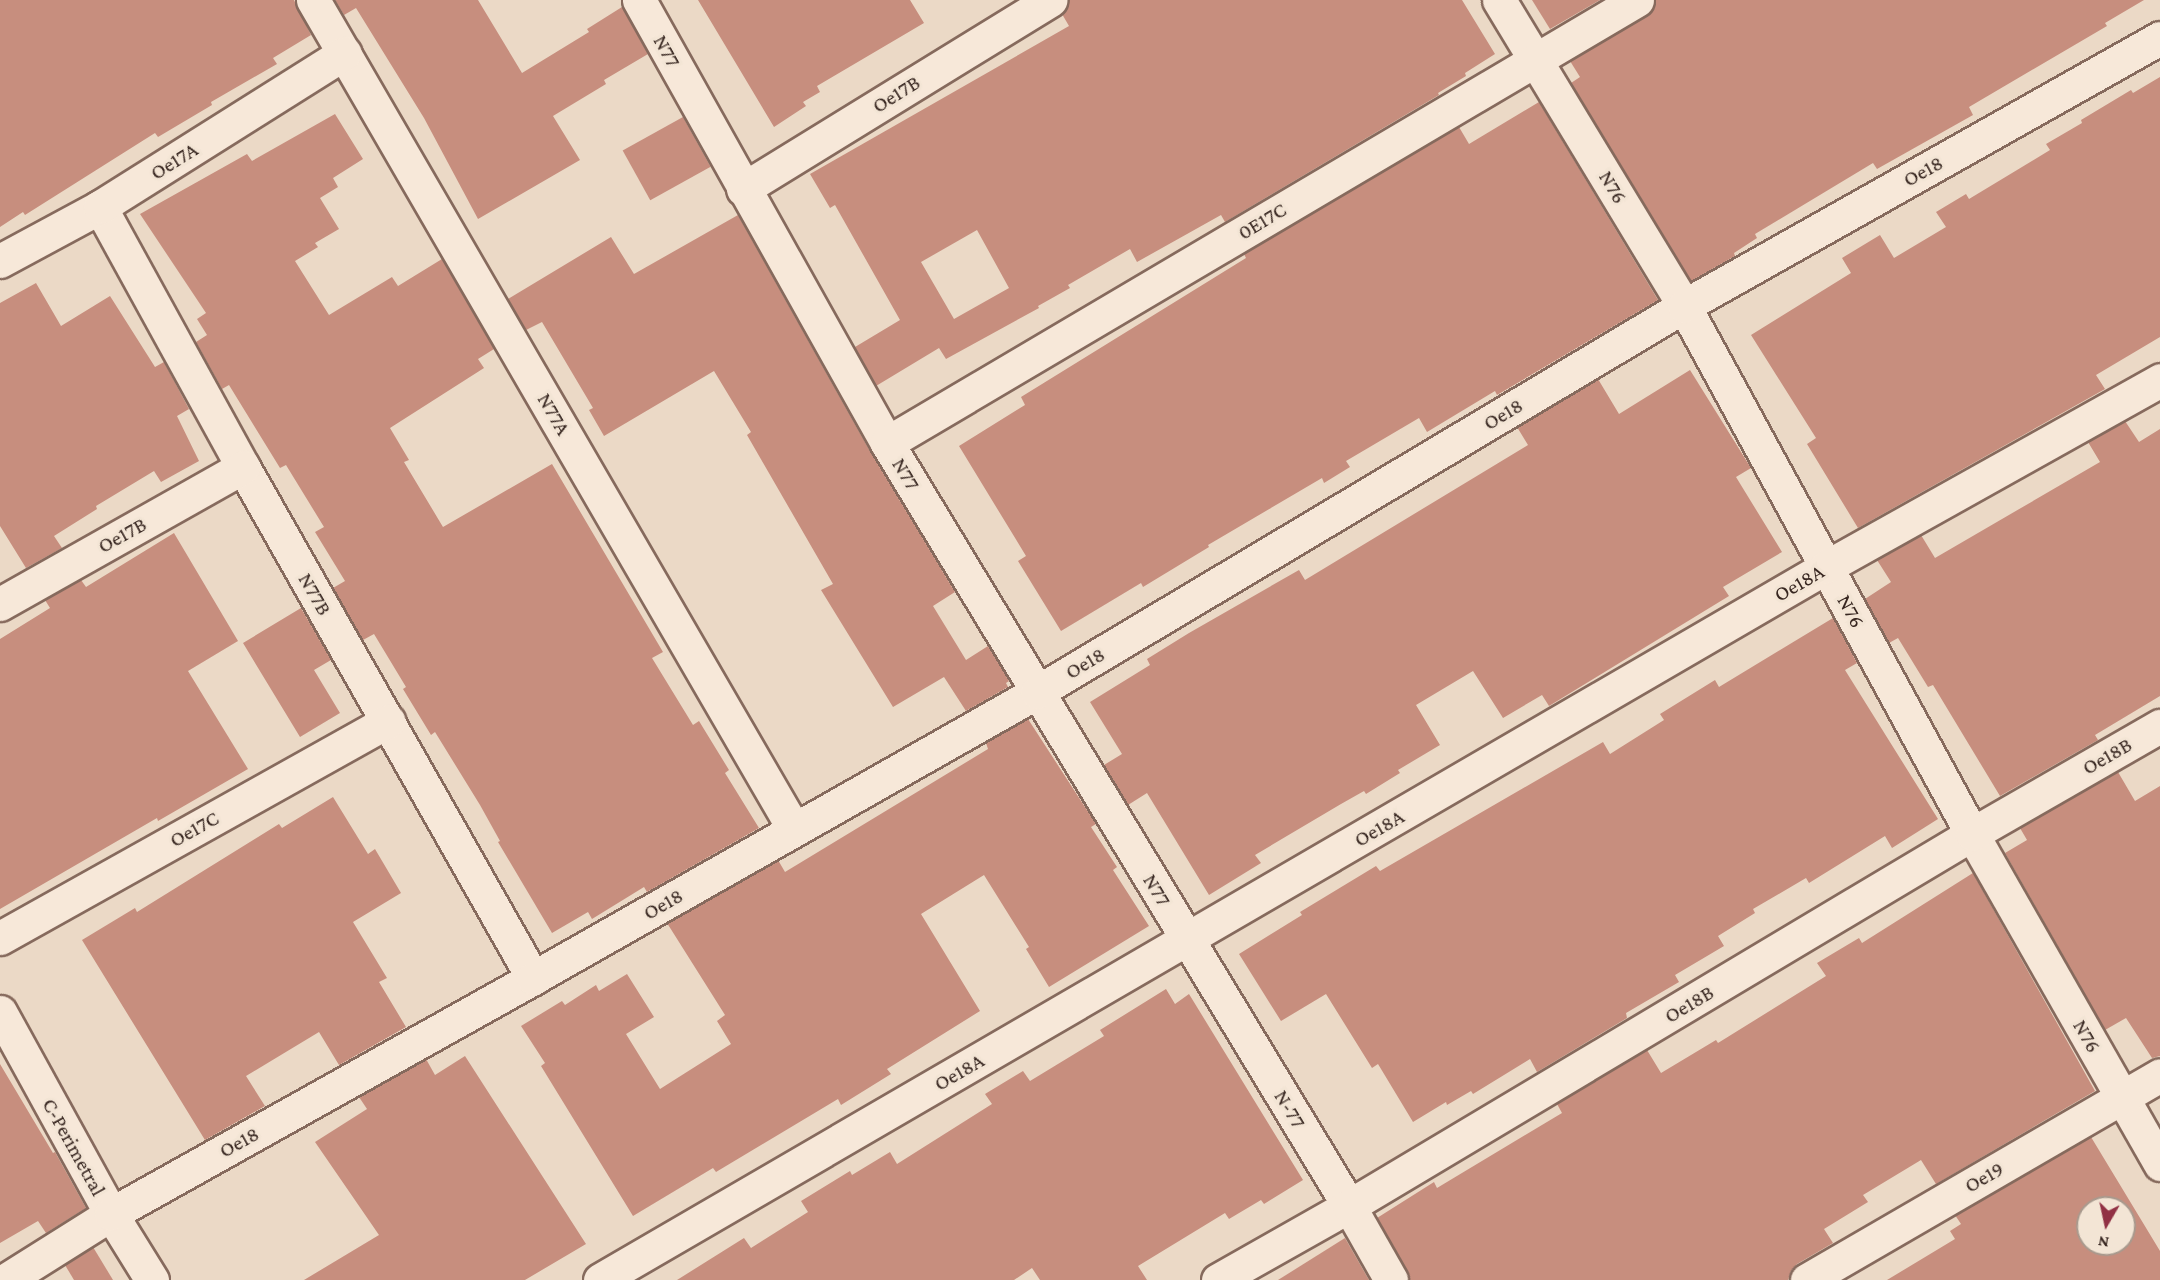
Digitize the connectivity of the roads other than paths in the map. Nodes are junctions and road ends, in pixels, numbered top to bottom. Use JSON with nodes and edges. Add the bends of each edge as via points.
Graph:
{"nodes":[{"id":1,"x":312,"y":0,"type":"edge"},
{"id":2,"x":639,"y":0,"type":"edge"},
{"id":3,"x":1050,"y":0,"type":"edge"},
{"id":4,"x":1499,"y":0,"type":"edge"},
{"id":5,"x":1637,"y":0,"type":"edge"},
{"id":6,"x":2160,"y":38,"type":"edge"},
{"id":7,"x":345,"y":53,"type":"junction"},
{"id":8,"x":1536,"y":59,"type":"junction"},
{"id":9,"x":743,"y":189,"type":"junction"},
{"id":10,"x":100,"y":207,"type":"junction"},
{"id":11,"x":0,"y":261,"type":"edge"},
{"id":12,"x":1684,"y":306,"type":"junction"},
{"id":13,"x":2160,"y":380,"type":"edge"},
{"id":14,"x":887,"y":443,"type":"junction"},
{"id":15,"x":243,"y":467,"type":"junction"},
{"id":16,"x":1826,"y":567,"type":"junction"},
{"id":17,"x":0,"y":604,"type":"edge"},
{"id":18,"x":1037,"y":692,"type":"junction"},
{"id":19,"x":388,"y":721,"type":"junction"},
{"id":20,"x":2160,"y":726,"type":"edge"},
{"id":21,"x":794,"y":829,"type":"junction"},
{"id":22,"x":1972,"y":834,"type":"junction"},
{"id":23,"x":0,"y":938,"type":"edge"},
{"id":24,"x":1187,"y":940,"type":"junction"},
{"id":25,"x":533,"y":978,"type":"junction"},
{"id":26,"x":0,"y":1012,"type":"edge"},
{"id":27,"x":2160,"y":1075,"type":"edge"},
{"id":28,"x":2121,"y":1097,"type":"junction"},
{"id":29,"x":2160,"y":1164,"type":"edge"},
{"id":30,"x":1349,"y":1206,"type":"junction"},
{"id":31,"x":111,"y":1214,"type":"junction"},
{"id":32,"x":6,"y":1280,"type":"edge"},
{"id":33,"x":152,"y":1280,"type":"edge"},
{"id":34,"x":600,"y":1280,"type":"edge"},
{"id":35,"x":1218,"y":1280,"type":"edge"},
{"id":36,"x":1391,"y":1280,"type":"edge"},
{"id":37,"x":1807,"y":1280,"type":"edge"}],
"edges":[{"from":1,"to":7,"type":"street","name":"N77A"},
{"from":2,"to":9,"type":"street","name":"N77"},
{"from":3,"to":9,"type":"street","name":"Oe17B"},
{"from":4,"to":8,"type":"street","name":"N76"},
{"from":5,"to":8,"type":"street","name":"0E17C"},
{"from":6,"to":12,"type":"street","name":"Oe18"},
{"from":7,"to":10,"type":"street","name":"Oe17A"},
{"from":7,"to":21,"type":"street","name":"N77A"},
{"from":8,"to":12,"type":"street","name":"N76"},
{"from":8,"to":14,"type":"street","name":"0E17C"},
{"from":9,"to":14,"type":"street","name":"N77"},
{"from":10,"to":11,"type":"street","name":"Oe17A"},
{"from":10,"to":15,"type":"street","name":"N77B"},
{"from":12,"to":16,"type":"street","name":"N76"},
{"from":12,"to":18,"type":"street","name":"Oe18"},
{"from":13,"to":16,"type":"street","name":"Oe18A"},
{"from":14,"to":18,"type":"street","name":"N77"},
{"from":15,"to":17,"type":"street","name":"Oe17B"},
{"from":15,"to":19,"type":"street","name":"N77B"},
{"from":16,"to":22,"type":"street","name":"N76"},
{"from":16,"to":24,"type":"street","name":"Oe18A"},
{"from":18,"to":21,"type":"street","name":"Oe18"},
{"from":18,"to":24,"type":"street","name":"N77"},
{"from":19,"to":23,"type":"street","name":"Oe17C"},
{"from":19,"to":25,"type":"street","name":"N77B"},
{"from":20,"to":22,"type":"street","name":"Oe18B"},
{"from":21,"to":25,"type":"street","name":"Oe18"},
{"from":22,"to":28,"type":"street","name":"N76"},
{"from":22,"to":30,"type":"street","name":"Oe18B"},
{"from":24,"to":30,"type":"street","name":"N-77"},
{"from":24,"to":34,"type":"street","name":"Oe18A"},
{"from":25,"to":31,"type":"street","name":"Oe18"},
{"from":26,"to":31,"type":"street","name":"C-Perimetral"},
{"from":27,"to":28,"type":"street","name":"Oe19"},
{"from":28,"to":29,"type":"street","name":"N76"},
{"from":28,"to":37,"type":"street","name":"Oe19"},
{"from":30,"to":35,"type":"street","name":"Oe18B"},
{"from":30,"to":36,"type":"street","name":"N-77"},
{"from":31,"to":32,"type":"street","name":"Oe18"},
{"from":31,"to":33,"type":"street","name":"C-Perimetral"}]}
